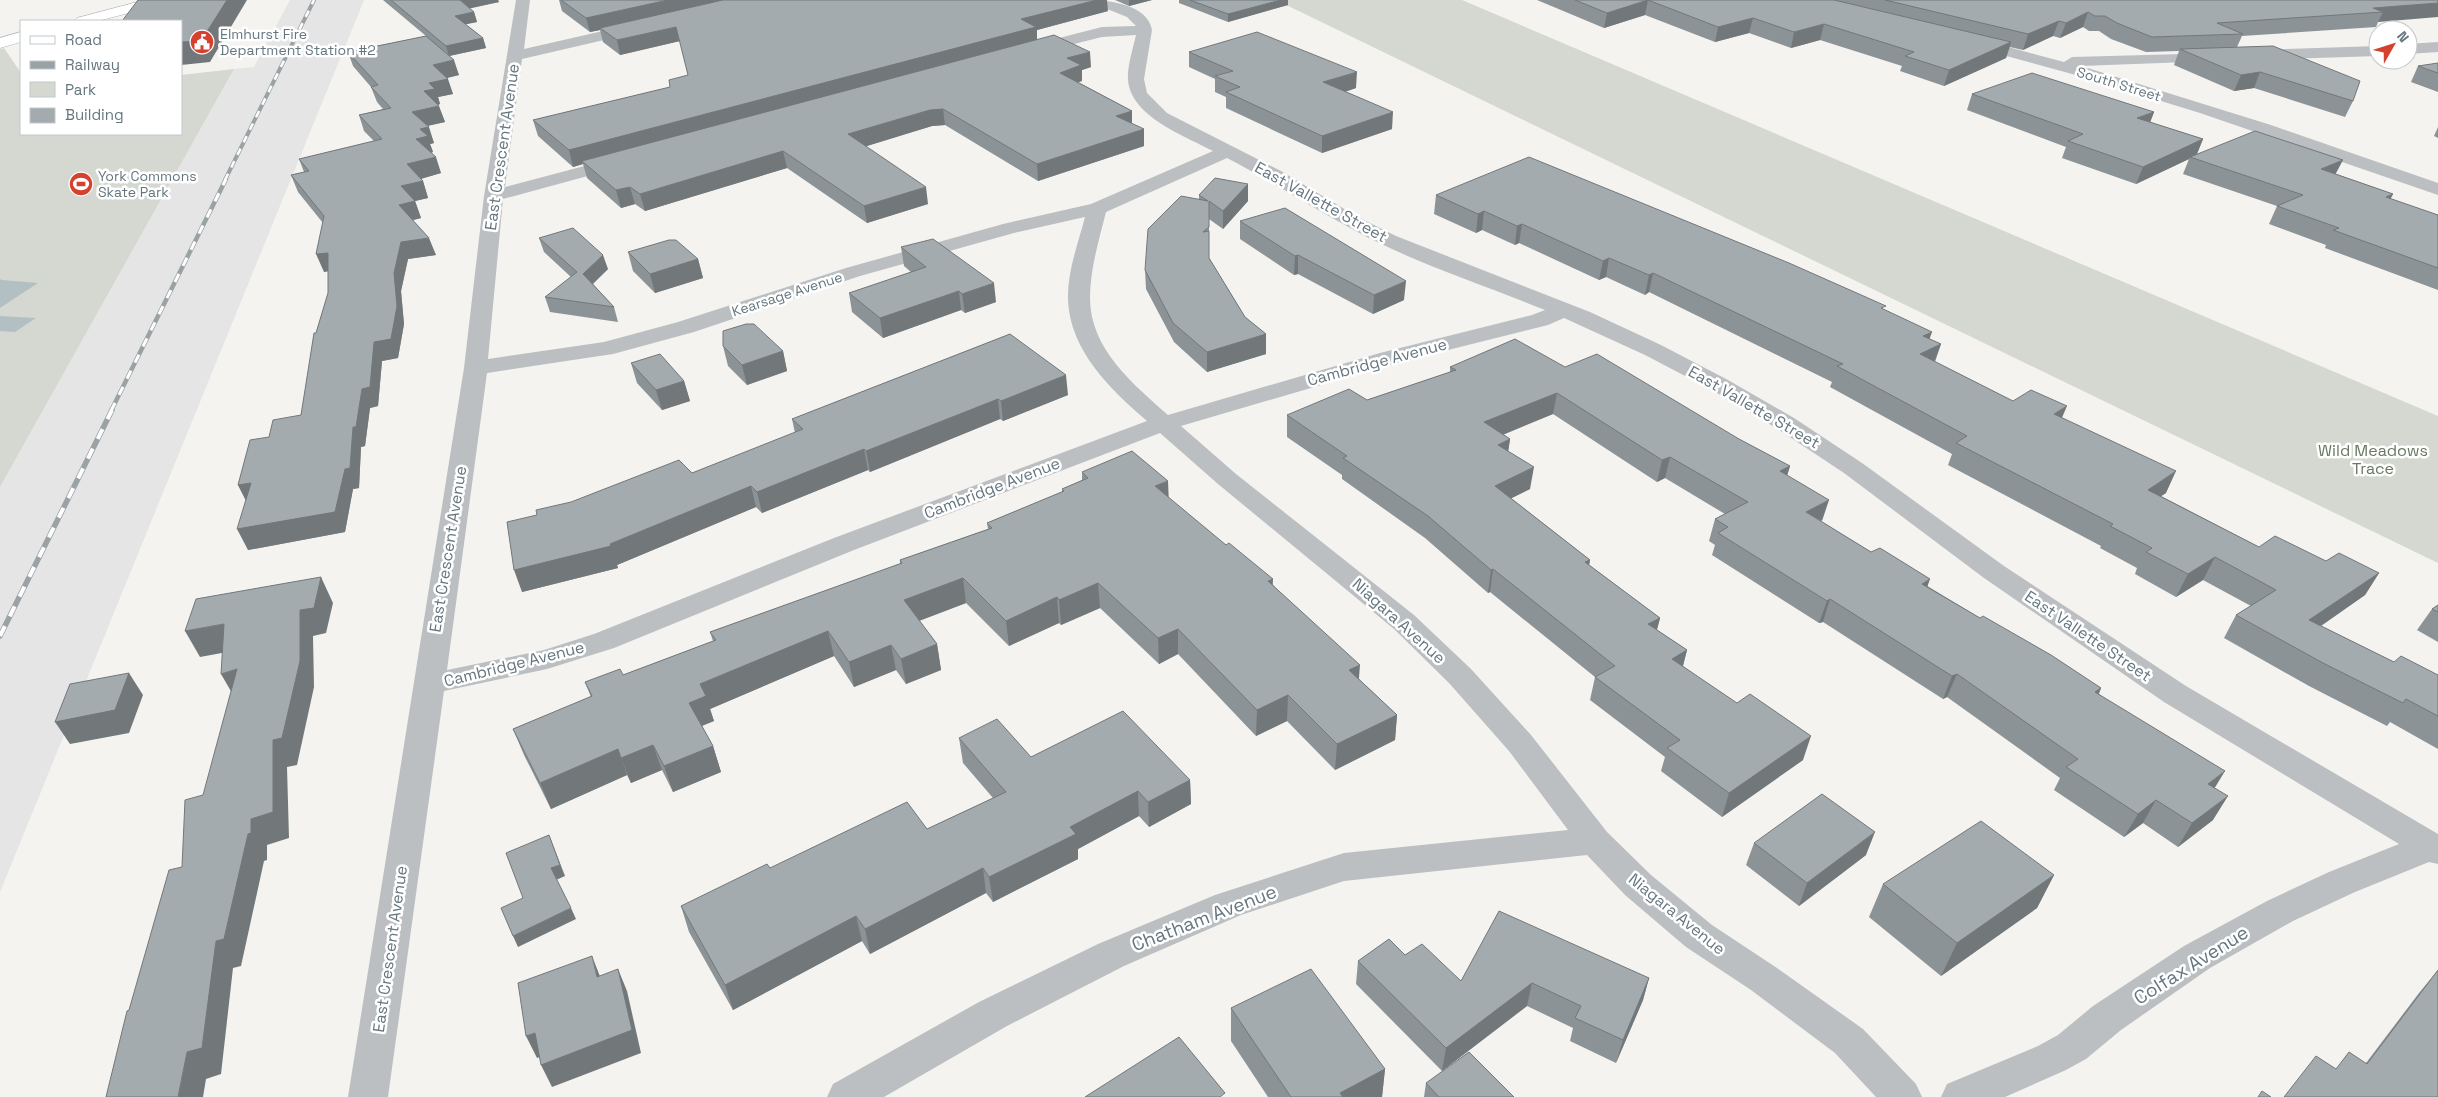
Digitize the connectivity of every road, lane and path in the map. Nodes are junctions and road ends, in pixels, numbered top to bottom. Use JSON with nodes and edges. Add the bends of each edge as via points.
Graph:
{"nodes":[{"id":1,"x":162,"y":0,"type":"edge"},
{"id":2,"x":523,"y":0,"type":"edge"},
{"id":3,"x":1097,"y":0,"type":"edge"},
{"id":4,"x":86,"y":20,"type":"edge"},
{"id":5,"x":657,"y":24,"type":"edge"},
{"id":6,"x":1144,"y":30,"type":"junction"},
{"id":7,"x":20,"y":37,"type":"edge"},
{"id":8,"x":1960,"y":39,"type":"edge"},
{"id":9,"x":0,"y":43,"type":"edge"},
{"id":10,"x":2438,"y":47,"type":"edge"},
{"id":11,"x":2418,"y":48,"type":"edge"},
{"id":12,"x":2368,"y":51,"type":"edge"},
{"id":13,"x":1013,"y":54,"type":"edge"},
{"id":14,"x":515,"y":56,"type":"junction"},
{"id":15,"x":2049,"y":62,"type":"junction"},
{"id":16,"x":1226,"y":152,"type":"junction"},
{"id":17,"x":638,"y":156,"type":"edge"},
{"id":18,"x":2438,"y":189,"type":"edge"},
{"id":19,"x":494,"y":196,"type":"junction"},
{"id":20,"x":1097,"y":209,"type":"junction"},
{"id":21,"x":1563,"y":310,"type":"junction"},
{"id":22,"x":476,"y":368,"type":"junction"},
{"id":23,"x":1162,"y":424,"type":"junction"},
{"id":24,"x":428,"y":684,"type":"junction"},
{"id":25,"x":1595,"y":841,"type":"junction"},
{"id":26,"x":2433,"y":849,"type":"edge"},
{"id":27,"x":368,"y":1097,"type":"edge"},
{"id":28,"x":847,"y":1097,"type":"edge"},
{"id":29,"x":1902,"y":1097,"type":"edge"},
{"id":30,"x":1961,"y":1097,"type":"edge"}],
"edges":[{"from":1,"to":4,"type":"main road"},
{"from":2,"to":14,"type":"street","name":"East Crescent Avenue"},
{"from":3,"to":6,"type":"street","via":[[1132,14],[1142,23]]},
{"from":5,"to":14,"type":"street"},
{"from":6,"to":13,"type":"street","via":[[1102,32]]},
{"from":6,"to":16,"type":"street","name":"East Vallette Street","via":[[1136,79],[1144,100],[1161,117]]},
{"from":7,"to":9,"type":"main road"},
{"from":8,"to":15,"type":"street","name":"South Street"},
{"from":10,"to":11,"type":"street"},
{"from":12,"to":15,"type":"street"},
{"from":14,"to":19,"type":"street","name":"East Crescent Avenue"},
{"from":15,"to":18,"type":"street","name":"South Street","via":[[2270,131]]},
{"from":16,"to":20,"type":"street"},
{"from":16,"to":21,"type":"street","name":"East Vallette Street","via":[[1274,175],[1389,240]]},
{"from":17,"to":19,"type":"street"},
{"from":19,"to":22,"type":"street","name":"East Crescent Avenue"},
{"from":20,"to":22,"type":"street","name":"Kearsage Avenue","via":[[1010,228],[853,272],[686,327],[606,349]]},
{"from":20,"to":23,"type":"street","name":"Niagara Avenue","via":[[1082,268],[1079,299],[1083,326],[1110,373]]},
{"from":21,"to":23,"type":"street","name":"Cambridge Avenue","via":[[1540,320],[1388,358]]},
{"from":21,"to":26,"type":"street","name":"East Vallette Street","via":[[1653,350],[1785,423],[1853,468],[2009,583],[2159,684]]},
{"from":22,"to":24,"type":"street","name":"East Crescent Avenue"},
{"from":23,"to":24,"type":"street","name":"Cambridge Avenue","via":[[844,544],[604,642],[547,659]]},
{"from":23,"to":25,"type":"street","name":"Niagara Avenue","via":[[1404,622],[1460,676],[1520,743]]},
{"from":24,"to":27,"type":"street","name":"East Crescent Avenue"},
{"from":25,"to":28,"type":"street","name":"Chatham Avenue","via":[[1344,867],[1228,905],[1111,954],[993,1014]]},
{"from":25,"to":29,"type":"street","name":"Niagara Avenue","via":[[1638,885],[1699,936],[1849,1041]]},
{"from":26,"to":30,"type":"street","name":"Colfax Avenue","via":[[2342,882],[2280,911],[2197,957],[2052,1058]]}]}
